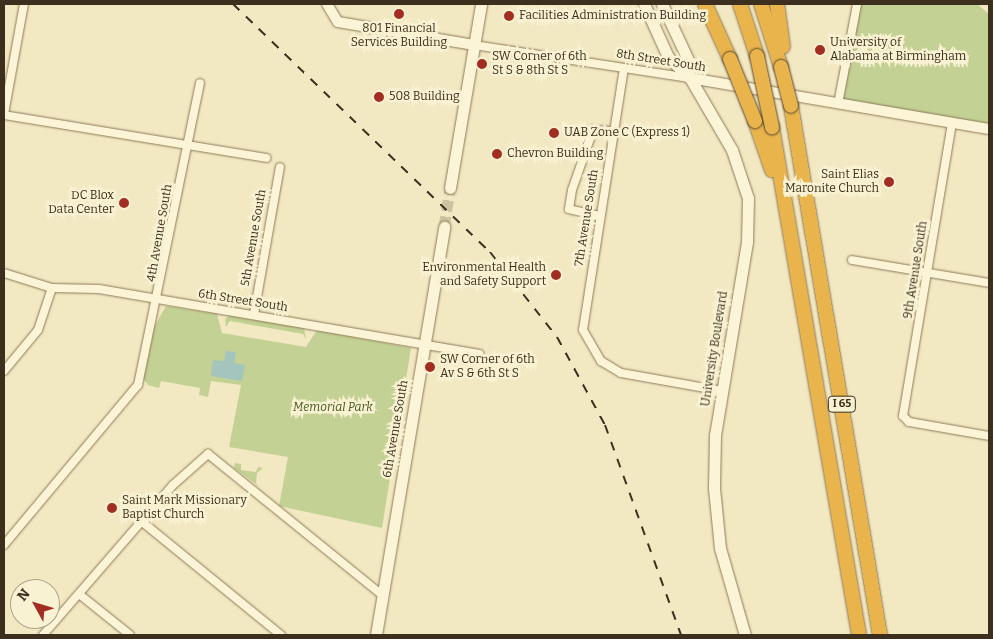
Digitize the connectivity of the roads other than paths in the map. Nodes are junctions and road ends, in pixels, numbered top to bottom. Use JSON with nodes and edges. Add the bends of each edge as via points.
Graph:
{"nodes":[{"id":1,"x":24,"y":4,"type":"edge"},
{"id":2,"x":328,"y":4,"type":"edge"},
{"id":3,"x":481,"y":4,"type":"edge"},
{"id":4,"x":644,"y":4,"type":"edge"},
{"id":5,"x":662,"y":4,"type":"edge"},
{"id":6,"x":705,"y":4,"type":"edge"},
{"id":7,"x":740,"y":4,"type":"edge"},
{"id":8,"x":761,"y":4,"type":"edge"},
{"id":9,"x":777,"y":4,"type":"edge"},
{"id":10,"x":857,"y":4,"type":"edge"},
{"id":11,"x":474,"y":45,"type":"junction"},
{"id":12,"x":783,"y":67,"type":"junction"},
{"id":13,"x":624,"y":68,"type":"junction"},
{"id":14,"x":690,"y":78,"type":"junction"},
{"id":15,"x":200,"y":83,"type":"dead end"},
{"id":16,"x":838,"y":104,"type":"junction"},
{"id":17,"x":4,"y":114,"type":"edge"},
{"id":18,"x":952,"y":122,"type":"junction"},
{"id":19,"x":989,"y":129,"type":"edge"},
{"id":20,"x":612,"y":131,"type":"junction"},
{"id":21,"x":187,"y":146,"type":"junction"},
{"id":22,"x":267,"y":158,"type":"dead end"},
{"id":23,"x":280,"y":167,"type":"dead end"},
{"id":24,"x":450,"y":188,"type":"tunnel mouth"},
{"id":25,"x":599,"y":216,"type":"junction"},
{"id":26,"x":444,"y":228,"type":"tunnel mouth"},
{"id":27,"x":792,"y":245,"type":"junction"},
{"id":28,"x":852,"y":260,"type":"dead end"},
{"id":29,"x":927,"y":272,"type":"junction"},
{"id":30,"x":4,"y":273,"type":"edge"},
{"id":31,"x":989,"y":283,"type":"edge"},
{"id":32,"x":52,"y":288,"type":"junction"},
{"id":33,"x":159,"y":299,"type":"junction"},
{"id":34,"x":254,"y":314,"type":"junction"},
{"id":35,"x":425,"y":342,"type":"junction"},
{"id":36,"x":479,"y":354,"type":"dead end"},
{"id":37,"x":4,"y":371,"type":"edge"},
{"id":38,"x":722,"y":391,"type":"junction"},
{"id":39,"x":989,"y":436,"type":"edge"},
{"id":40,"x":141,"y":521,"type":"junction"},
{"id":41,"x":4,"y":544,"type":"edge"},
{"id":42,"x":79,"y":594,"type":"junction"},
{"id":43,"x":382,"y":595,"type":"junction"},
{"id":44,"x":43,"y":635,"type":"edge"},
{"id":45,"x":130,"y":635,"type":"edge"},
{"id":46,"x":282,"y":635,"type":"edge"},
{"id":47,"x":376,"y":635,"type":"edge"},
{"id":48,"x":745,"y":635,"type":"edge"},
{"id":49,"x":859,"y":635,"type":"edge"},
{"id":50,"x":880,"y":635,"type":"edge"}],
"edges":[{"from":1,"to":17,"type":"street"},
{"from":2,"to":11,"type":"street","name":"8th Street South","via":[[331,16],[338,22]]},
{"from":3,"to":11,"type":"main road"},
{"from":4,"to":14,"type":"main road","name":"University Boulevard","via":[[668,57]]},
{"from":5,"to":14,"type":"main road","name":"University Boulevard","via":[[689,62]]},
{"from":6,"to":27,"type":"highway","bridge":true,"via":[[755,121]]},
{"from":7,"to":27,"type":"highway","number":"I 65","bridge":true,"via":[[757,56]]},
{"from":8,"to":12,"type":"highway"},
{"from":9,"to":12,"type":"highway"},
{"from":10,"to":16,"type":"street"},
{"from":11,"to":13,"type":"street","name":"8th Street South"},
{"from":11,"to":24,"type":"main road"},
{"from":12,"to":50,"type":"highway","number":"I 65","bridge":true},
{"from":13,"to":14,"type":"street","name":"8th Street South"},
{"from":13,"to":20,"type":"street","name":"7th Avenue South"},
{"from":14,"to":16,"type":"street","name":"8th Street South"},
{"from":14,"to":38,"type":"main road","name":"University Boulevard","via":[[734,156],[748,198],[748,235]]},
{"from":15,"to":21,"type":"street","name":"4th Avenue South"},
{"from":16,"to":18,"type":"street","name":"8th Street South"},
{"from":17,"to":21,"type":"street"},
{"from":18,"to":19,"type":"street","name":"8th Street South"},
{"from":18,"to":29,"type":"street","name":"9th Avenue South"},
{"from":20,"to":25,"type":"street","name":"7th Avenue South"},
{"from":20,"to":25,"type":"street","via":[[594,130],[572,190],[569,210]]},
{"from":21,"to":22,"type":"street"},
{"from":21,"to":33,"type":"street","name":"4th Avenue South"},
{"from":23,"to":34,"type":"street","name":"5th Avenue South"},
{"from":25,"to":38,"type":"street","name":"7th Avenue South","via":[[583,310],[588,342],[601,361],[621,373]]},
{"from":26,"to":35,"type":"main road","name":"6th Avenue South"},
{"from":27,"to":49,"type":"highway","number":"I 65"},
{"from":28,"to":29,"type":"street"},
{"from":29,"to":31,"type":"street"},
{"from":29,"to":39,"type":"street","name":"9th Avenue South","via":[[905,420]]},
{"from":30,"to":32,"type":"street","name":"6th Street South"},
{"from":32,"to":33,"type":"street","name":"6th Street South"},
{"from":32,"to":37,"type":"street","via":[[38,330]]},
{"from":33,"to":34,"type":"street","name":"6th Street South"},
{"from":33,"to":41,"type":"street","name":"4th Avenue South","via":[[138,385]]},
{"from":34,"to":35,"type":"street","name":"6th Street South"},
{"from":35,"to":36,"type":"street","name":"6th Street South"},
{"from":35,"to":43,"type":"main road","name":"6th Avenue South"},
{"from":38,"to":48,"type":"main road","name":"University Boulevard","via":[[714,488],[720,548]]},
{"from":40,"to":42,"type":"street"},
{"from":40,"to":43,"type":"street","via":[[208,454]]},
{"from":40,"to":46,"type":"street"},
{"from":42,"to":44,"type":"street"},
{"from":42,"to":45,"type":"street"},
{"from":43,"to":47,"type":"main road","name":"6th Avenue South"}]}
